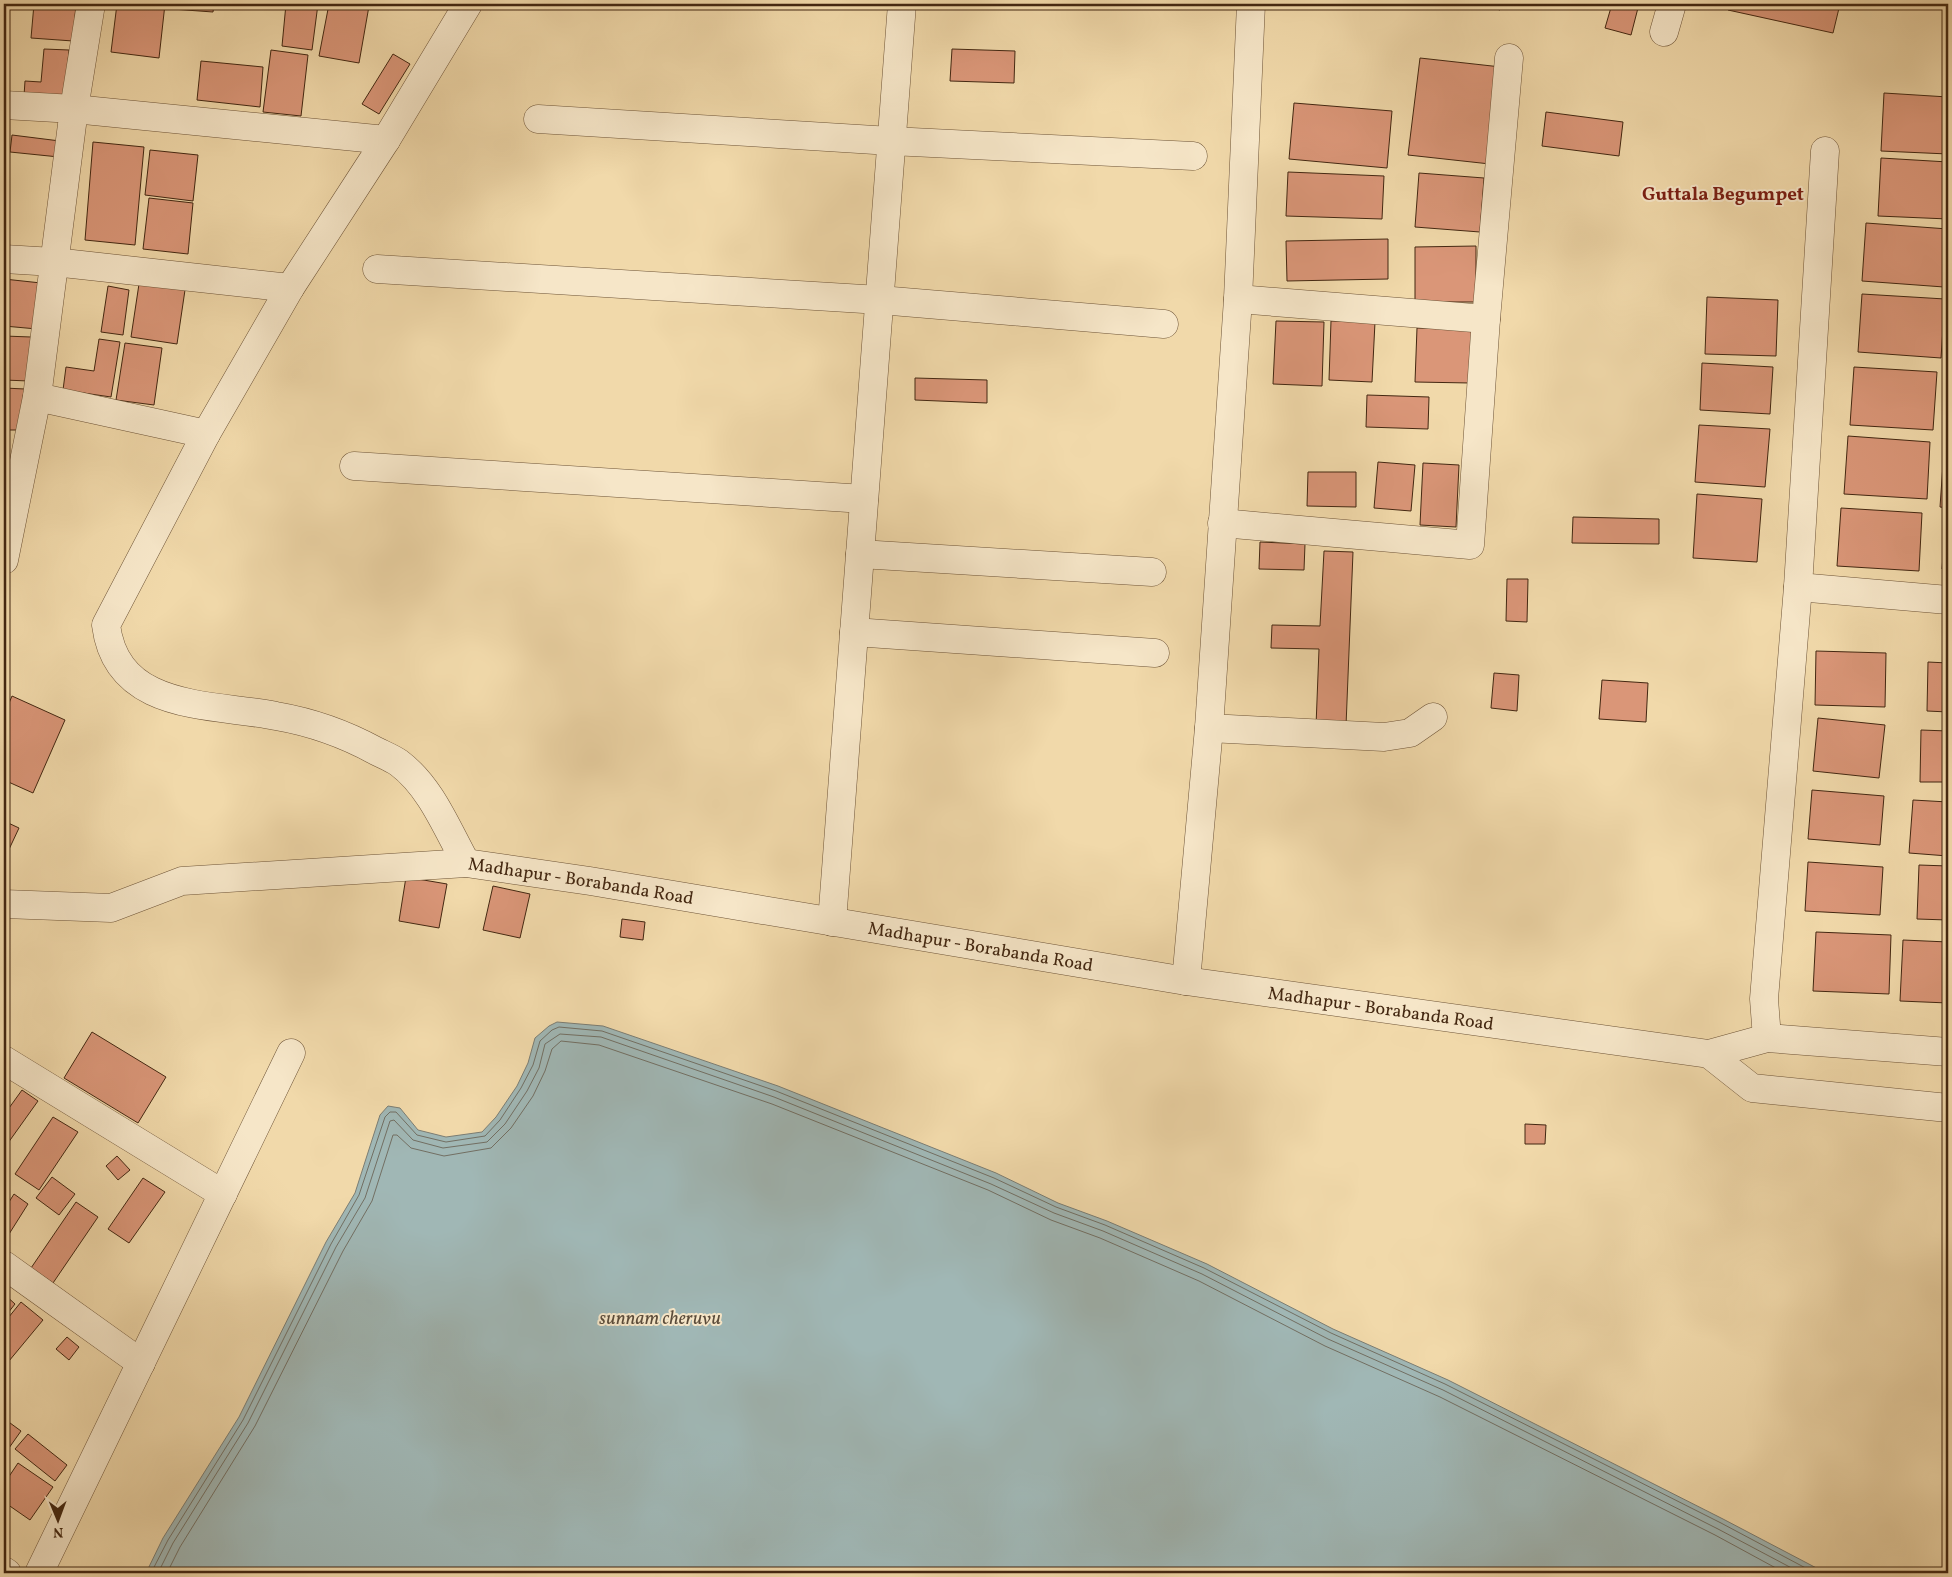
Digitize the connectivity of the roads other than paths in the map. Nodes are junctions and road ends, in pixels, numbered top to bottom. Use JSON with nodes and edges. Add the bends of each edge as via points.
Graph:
{"nodes":[{"id":1,"x":91,"y":4,"type":"edge"},
{"id":2,"x":468,"y":4,"type":"edge"},
{"id":3,"x":902,"y":4,"type":"edge"},
{"id":4,"x":1251,"y":4,"type":"edge"},
{"id":5,"x":1672,"y":4,"type":"edge"},
{"id":6,"x":1664,"y":32,"type":"dead end"},
{"id":7,"x":1509,"y":58,"type":"dead end"},
{"id":8,"x":4,"y":105,"type":"edge"},
{"id":9,"x":74,"y":109,"type":"junction"},
{"id":10,"x":538,"y":119,"type":"dead end"},
{"id":11,"x":386,"y":140,"type":"junction"},
{"id":12,"x":891,"y":141,"type":"junction"},
{"id":13,"x":1825,"y":150,"type":"dead end"},
{"id":14,"x":1193,"y":156,"type":"dead end"},
{"id":15,"x":4,"y":259,"type":"edge"},
{"id":16,"x":54,"y":262,"type":"junction"},
{"id":17,"x":377,"y":269,"type":"dead end"},
{"id":18,"x":290,"y":288,"type":"junction"},
{"id":19,"x":1238,"y":299,"type":"junction"},
{"id":20,"x":880,"y":300,"type":"junction"},
{"id":21,"x":1486,"y":319,"type":"junction"},
{"id":22,"x":1164,"y":324,"type":"dead end"},
{"id":23,"x":37,"y":397,"type":"junction"},
{"id":24,"x":206,"y":434,"type":"junction"},
{"id":25,"x":354,"y":466,"type":"dead end"},
{"id":26,"x":864,"y":499,"type":"junction"},
{"id":27,"x":1222,"y":522,"type":"junction"},
{"id":28,"x":860,"y":554,"type":"junction"},
{"id":29,"x":4,"y":560,"type":"edge"},
{"id":30,"x":1152,"y":572,"type":"dead end"},
{"id":31,"x":1798,"y":587,"type":"junction"},
{"id":32,"x":1948,"y":600,"type":"edge"},
{"id":33,"x":854,"y":632,"type":"junction"},
{"id":34,"x":1155,"y":653,"type":"dead end"},
{"id":35,"x":1433,"y":717,"type":"dead end"},
{"id":36,"x":1209,"y":728,"type":"junction"},
{"id":37,"x":461,"y":864,"type":"junction"},
{"id":38,"x":4,"y":904,"type":"edge"},
{"id":39,"x":832,"y":922,"type":"junction"},
{"id":40,"x":1186,"y":981,"type":"junction"},
{"id":41,"x":1767,"y":1038,"type":"junction"},
{"id":42,"x":1948,"y":1052,"type":"edge"},
{"id":43,"x":291,"y":1053,"type":"dead end"},
{"id":44,"x":1709,"y":1054,"type":"junction"},
{"id":45,"x":4,"y":1060,"type":"edge"},
{"id":46,"x":1948,"y":1108,"type":"edge"},
{"id":47,"x":223,"y":1194,"type":"junction"},
{"id":48,"x":4,"y":1265,"type":"edge"},
{"id":49,"x":141,"y":1363,"type":"junction"},
{"id":50,"x":4,"y":1570,"type":"edge"},
{"id":51,"x":7,"y":1573,"type":"edge"},
{"id":52,"x":39,"y":1573,"type":"edge"}],
"edges":[{"from":1,"to":9,"type":"street"},
{"from":2,"to":11,"type":"street"},
{"from":3,"to":12,"type":"street"},
{"from":4,"to":19,"type":"street"},
{"from":5,"to":6,"type":"street"},
{"from":7,"to":21,"type":"street"},
{"from":8,"to":9,"type":"street"},
{"from":9,"to":11,"type":"street"},
{"from":9,"to":16,"type":"street"},
{"from":10,"to":12,"type":"street"},
{"from":11,"to":18,"type":"street"},
{"from":12,"to":14,"type":"street"},
{"from":12,"to":20,"type":"street"},
{"from":13,"to":31,"type":"street"},
{"from":15,"to":16,"type":"street"},
{"from":16,"to":18,"type":"street"},
{"from":16,"to":23,"type":"street"},
{"from":17,"to":20,"type":"street"},
{"from":18,"to":24,"type":"street"},
{"from":19,"to":21,"type":"street"},
{"from":19,"to":27,"type":"street"},
{"from":20,"to":22,"type":"street"},
{"from":20,"to":26,"type":"street"},
{"from":21,"to":27,"type":"street","via":[[1470,545]]},
{"from":23,"to":24,"type":"street"},
{"from":23,"to":29,"type":"street"},
{"from":24,"to":37,"type":"street","via":[[106,625],[108,642],[120,665],[142,687],[166,698],[309,723],[353,739],[398,762],[430,797]]},
{"from":25,"to":26,"type":"street"},
{"from":26,"to":28,"type":"street"},
{"from":27,"to":36,"type":"street"},
{"from":28,"to":30,"type":"street"},
{"from":28,"to":33,"type":"street"},
{"from":31,"to":32,"type":"street"},
{"from":31,"to":41,"type":"street","via":[[1764,999]]},
{"from":33,"to":34,"type":"street"},
{"from":33,"to":39,"type":"street"},
{"from":35,"to":36,"type":"street","via":[[1410,733],[1384,737]]},
{"from":36,"to":40,"type":"street"},
{"from":37,"to":38,"type":"street","name":"Madhapur - Borabanda Road","via":[[182,881],[111,908]]},
{"from":37,"to":39,"type":"street","name":"Madhapur - Borabanda Road","via":[[590,881]]},
{"from":39,"to":40,"type":"street","name":"Madhapur - Borabanda Road"},
{"from":40,"to":44,"type":"street","name":"Madhapur - Borabanda Road"},
{"from":41,"to":42,"type":"street"},
{"from":41,"to":44,"type":"street"},
{"from":43,"to":47,"type":"street"},
{"from":44,"to":46,"type":"street","via":[[1752,1088]]},
{"from":45,"to":47,"type":"street"},
{"from":47,"to":49,"type":"street"},
{"from":48,"to":49,"type":"street"},
{"from":49,"to":52,"type":"street"},
{"from":50,"to":51,"type":"street"}]}
